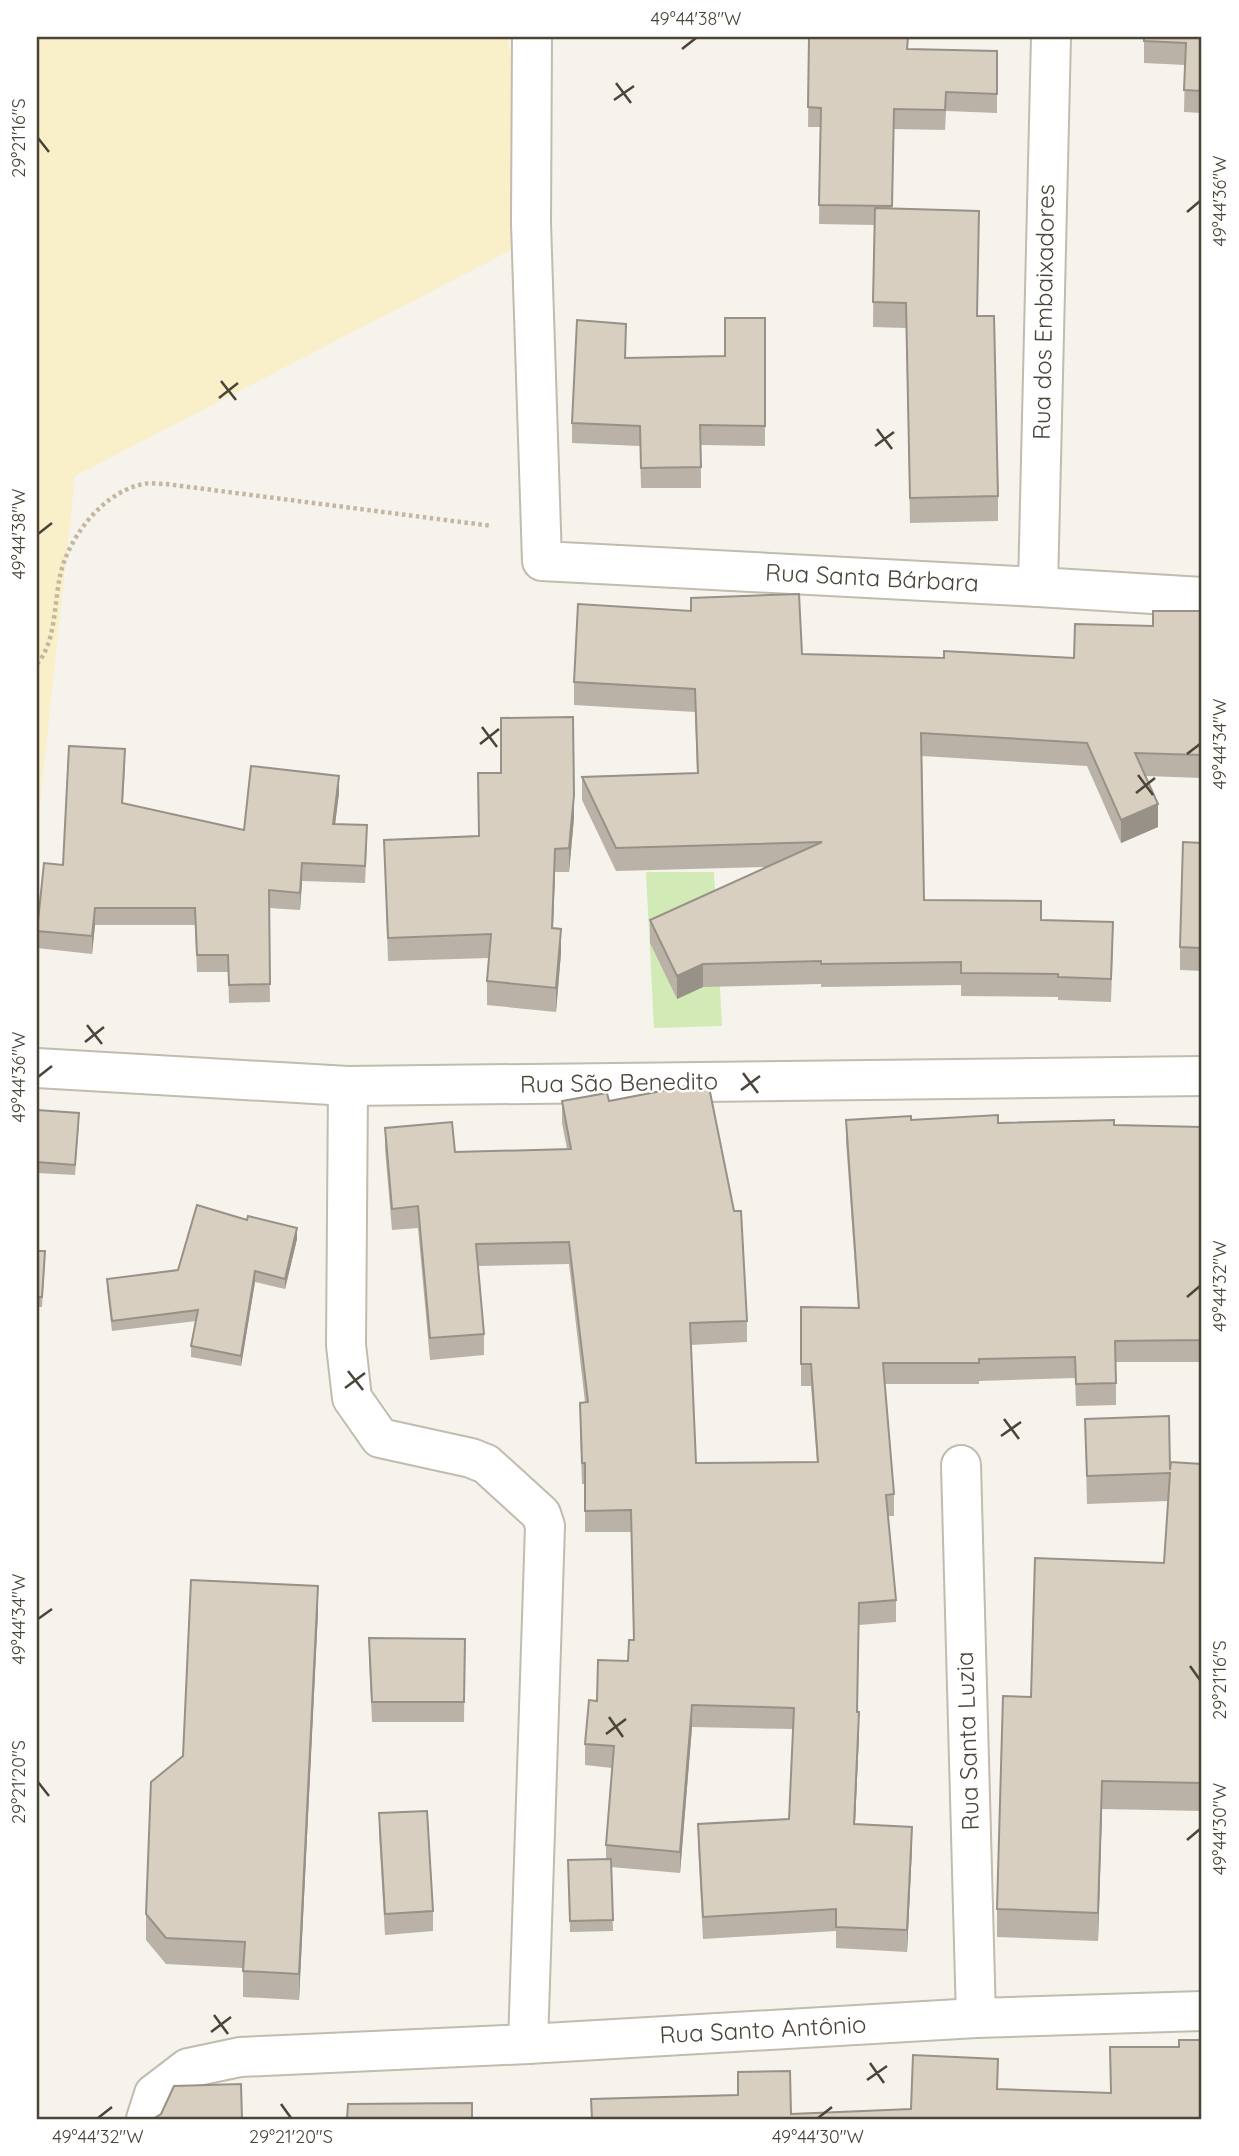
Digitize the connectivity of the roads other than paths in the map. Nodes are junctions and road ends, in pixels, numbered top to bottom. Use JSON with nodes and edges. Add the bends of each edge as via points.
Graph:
{"nodes":[{"id":1,"x":532,"y":37,"type":"edge"},
{"id":2,"x":1051,"y":37,"type":"edge"},
{"id":3,"x":1038,"y":587,"type":"junction"},
{"id":4,"x":1202,"y":597,"type":"edge"},
{"id":5,"x":37,"y":1068,"type":"edge"},
{"id":6,"x":1202,"y":1076,"type":"edge"},
{"id":7,"x":348,"y":1086,"type":"junction"},
{"id":8,"x":961,"y":1465,"type":"dead end"},
{"id":9,"x":1202,"y":2011,"type":"edge"},
{"id":10,"x":976,"y":2018,"type":"junction"},
{"id":11,"x":528,"y":2044,"type":"junction"},
{"id":12,"x":146,"y":2119,"type":"edge"}],
"edges":[{"from":1,"to":3,"type":"street","name":"Rua Santa Bárbara","via":[[531,222],[542,546]]},
{"from":2,"to":3,"type":"street","name":"Rua dos Embaixadores"},
{"from":3,"to":4,"type":"street","name":"Rua Santa Bárbara"},
{"from":5,"to":7,"type":"street","name":"Rua São Benedito"},
{"from":6,"to":7,"type":"street","name":"Rua São Benedito"},
{"from":7,"to":11,"type":"street","via":[[346,1345],[352,1398],[380,1438],[486,1464],[541,1514],[545,1526]]},
{"from":8,"to":10,"type":"street","name":"Rua Santa Luzia"},
{"from":9,"to":10,"type":"street","name":"Rua Santo Antônio"},
{"from":10,"to":11,"type":"street","name":"Rua Santo Antônio"},
{"from":11,"to":12,"type":"street","name":"Rua Santo Antônio","via":[[240,2057],[188,2068],[154,2094]]}]}
